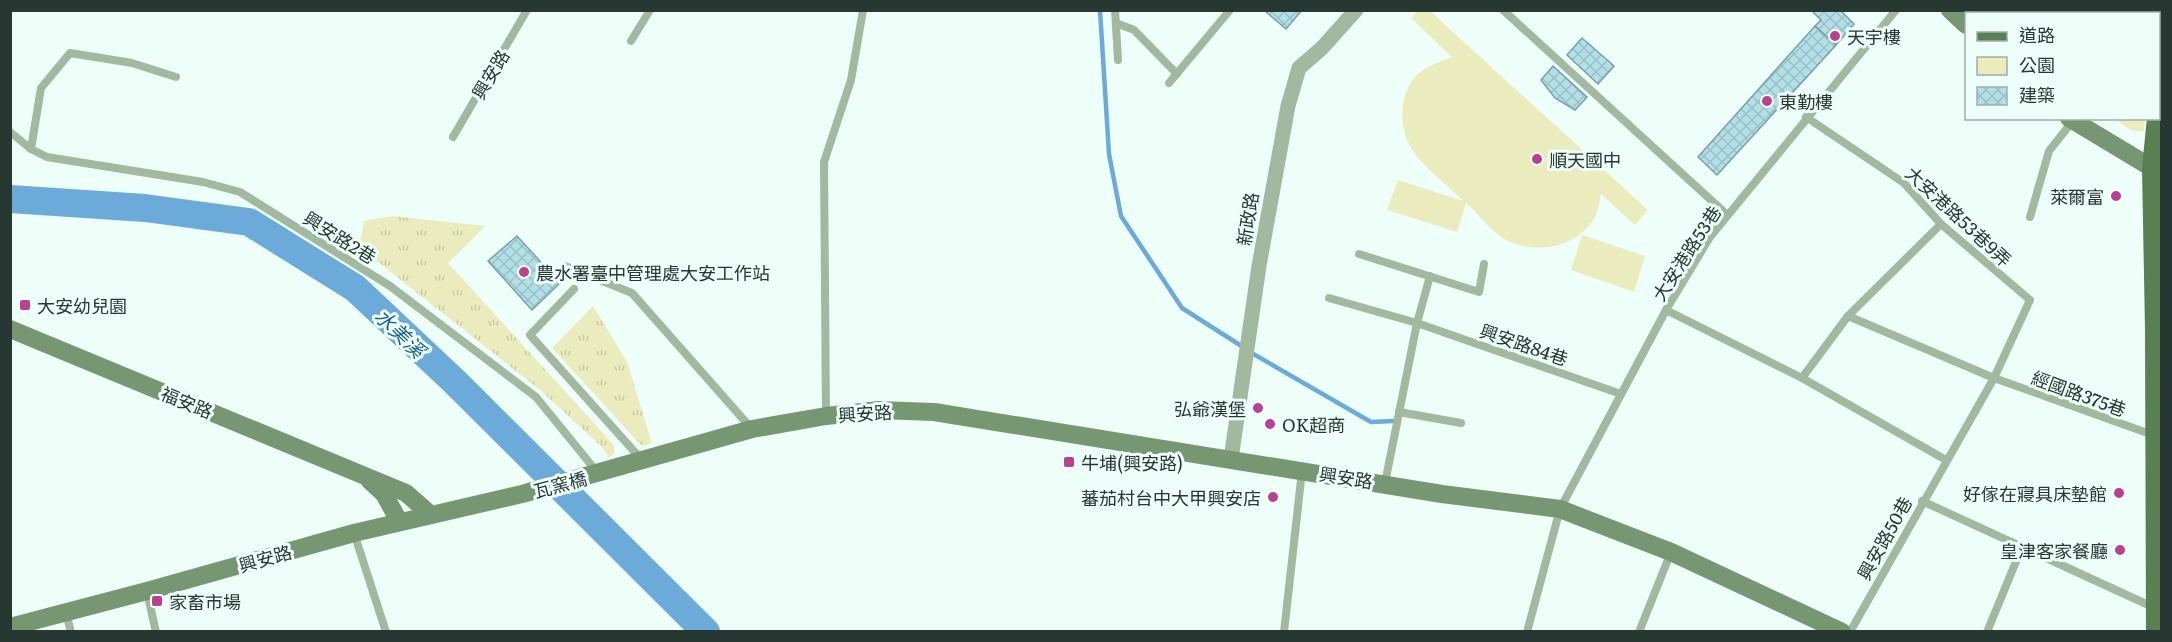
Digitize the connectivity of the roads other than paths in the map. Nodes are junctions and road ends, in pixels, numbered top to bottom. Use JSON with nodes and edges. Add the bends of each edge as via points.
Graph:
{"nodes":[{"id":1,"x":527,"y":10,"type":"edge"},
{"id":2,"x":650,"y":10,"type":"edge"},
{"id":3,"x":863,"y":10,"type":"edge"},
{"id":4,"x":1115,"y":10,"type":"edge"},
{"id":5,"x":1230,"y":10,"type":"edge"},
{"id":6,"x":1356,"y":10,"type":"edge"},
{"id":7,"x":1503,"y":10,"type":"edge"},
{"id":8,"x":1896,"y":10,"type":"edge"},
{"id":9,"x":1950,"y":10,"type":"edge"},
{"id":10,"x":2161,"y":10,"type":"edge"},
{"id":11,"x":1116,"y":23,"type":"junction"},
{"id":12,"x":1965,"y":24,"type":"edge"},
{"id":13,"x":2160,"y":28,"type":"edge"},
{"id":14,"x":631,"y":41,"type":"dead end"},
{"id":15,"x":1118,"y":60,"type":"dead end"},
{"id":16,"x":1177,"y":74,"type":"junction"},
{"id":17,"x":176,"y":77,"type":"dead end"},
{"id":18,"x":1169,"y":83,"type":"dead end"},
{"id":19,"x":1806,"y":117,"type":"junction"},
{"id":20,"x":2070,"y":120,"type":"edge"},
{"id":21,"x":2156,"y":120,"type":"edge"},
{"id":22,"x":10,"y":132,"type":"edge"},
{"id":23,"x":453,"y":137,"type":"dead end"},
{"id":24,"x":31,"y":149,"type":"junction"},
{"id":25,"x":2156,"y":171,"type":"edge"},
{"id":26,"x":1723,"y":211,"type":"dead end"},
{"id":27,"x":2030,"y":216,"type":"dead end"},
{"id":28,"x":1941,"y":224,"type":"junction"},
{"id":29,"x":1359,"y":254,"type":"dead end"},
{"id":30,"x":1484,"y":264,"type":"dead end"},
{"id":31,"x":565,"y":266,"type":"dead end"},
{"id":32,"x":1430,"y":276,"type":"junction"},
{"id":33,"x":574,"y":290,"type":"dead end"},
{"id":34,"x":1329,"y":298,"type":"dead end"},
{"id":35,"x":1666,"y":310,"type":"junction"},
{"id":36,"x":1848,"y":316,"type":"junction"},
{"id":37,"x":1417,"y":323,"type":"junction"},
{"id":38,"x":10,"y":329,"type":"edge"},
{"id":39,"x":1802,"y":378,"type":"junction"},
{"id":40,"x":1994,"y":378,"type":"junction"},
{"id":41,"x":1621,"y":394,"type":"junction"},
{"id":42,"x":1399,"y":412,"type":"junction"},
{"id":43,"x":826,"y":416,"type":"junction"},
{"id":44,"x":1461,"y":423,"type":"dead end"},
{"id":45,"x":752,"y":429,"type":"junction"},
{"id":46,"x":2154,"y":436,"type":"junction"},
{"id":47,"x":1231,"y":459,"type":"junction"},
{"id":48,"x":642,"y":460,"type":"junction"},
{"id":49,"x":1946,"y":460,"type":"junction"},
{"id":50,"x":1302,"y":470,"type":"junction"},
{"id":51,"x":598,"y":473,"type":"junction"},
{"id":52,"x":364,"y":476,"type":"junction"},
{"id":53,"x":1385,"y":483,"type":"junction"},
{"id":54,"x":522,"y":494,"type":"joint"},
{"id":55,"x":1922,"y":501,"type":"junction"},
{"id":56,"x":1560,"y":509,"type":"junction"},
{"id":57,"x":431,"y":515,"type":"junction"},
{"id":58,"x":2158,"y":517,"type":"edge"},
{"id":59,"x":399,"y":522,"type":"junction"},
{"id":60,"x":354,"y":533,"type":"junction"},
{"id":61,"x":2022,"y":547,"type":"junction"},
{"id":62,"x":1671,"y":552,"type":"junction"},
{"id":63,"x":147,"y":591,"type":"junction"},
{"id":64,"x":2155,"y":608,"type":"junction"},
{"id":65,"x":66,"y":612,"type":"junction"},
{"id":66,"x":10,"y":627,"type":"edge"},
{"id":67,"x":71,"y":632,"type":"edge"},
{"id":68,"x":156,"y":632,"type":"edge"},
{"id":69,"x":386,"y":632,"type":"edge"},
{"id":70,"x":1284,"y":632,"type":"edge"},
{"id":71,"x":1527,"y":632,"type":"edge"},
{"id":72,"x":1639,"y":632,"type":"edge"},
{"id":73,"x":1842,"y":632,"type":"edge"},
{"id":74,"x":1850,"y":632,"type":"edge"},
{"id":75,"x":1987,"y":632,"type":"edge"},
{"id":76,"x":2155,"y":632,"type":"edge"}],
"edges":[{"from":1,"to":23,"type":"lane","name":"興安路"},
{"from":2,"to":14,"type":"lane"},
{"from":3,"to":43,"type":"lane","name":"興安路","via":[[851,80],[824,162]]},
{"from":4,"to":11,"type":"lane"},
{"from":5,"to":16,"type":"lane"},
{"from":6,"to":47,"type":"street","name":"新政路","via":[[1299,68],[1288,106],[1260,255]]},
{"from":7,"to":26,"type":"lane"},
{"from":8,"to":19,"type":"lane","name":"大安港路53巷"},
{"from":9,"to":12,"type":"street"},
{"from":10,"to":13,"type":"main road"},
{"from":11,"to":15,"type":"lane"},
{"from":11,"to":16,"type":"lane","via":[[1134,30]]},
{"from":16,"to":18,"type":"lane"},
{"from":17,"to":24,"type":"lane","via":[[132,63],[70,53],[41,88]]},
{"from":19,"to":28,"type":"lane","name":"大安港路53巷9弄","via":[[1904,183]]},
{"from":19,"to":35,"type":"lane","name":"大安港路53巷","via":[[1710,237]]},
{"from":20,"to":25,"type":"street"},
{"from":20,"to":27,"type":"lane","via":[[2049,151]]},
{"from":21,"to":25,"type":"main road"},
{"from":22,"to":24,"type":"lane","name":"興安路2巷"},
{"from":24,"to":51,"type":"lane","name":"興安路2巷","via":[[47,157],[203,182],[240,192],[390,286],[536,397]]},
{"from":25,"to":46,"type":"main road"},
{"from":28,"to":36,"type":"lane"},
{"from":28,"to":40,"type":"lane","name":"大安港路53巷9弄","via":[[2030,300]]},
{"from":29,"to":32,"type":"lane"},
{"from":30,"to":32,"type":"lane","via":[[1479,292]]},
{"from":31,"to":45,"type":"lane","via":[[632,293]]},
{"from":32,"to":37,"type":"lane"},
{"from":33,"to":48,"type":"lane","via":[[530,335]]},
{"from":34,"to":37,"type":"lane","name":"興安路84巷"},
{"from":35,"to":39,"type":"lane"},
{"from":35,"to":41,"type":"lane","name":"大安港路53巷"},
{"from":36,"to":39,"type":"lane"},
{"from":36,"to":40,"type":"lane","name":"經國路375巷"},
{"from":37,"to":41,"type":"lane","name":"興安路84巷"},
{"from":37,"to":42,"type":"lane"},
{"from":38,"to":52,"type":"street","name":"福安路"},
{"from":39,"to":49,"type":"lane"},
{"from":40,"to":46,"type":"lane","name":"經國路375巷"},
{"from":40,"to":49,"type":"lane","name":"興安路50巷"},
{"from":41,"to":56,"type":"lane","name":"大安港路53巷"},
{"from":42,"to":44,"type":"lane"},
{"from":42,"to":53,"type":"lane"},
{"from":43,"to":45,"type":"street","name":"興安路"},
{"from":43,"to":47,"type":"street","name":"興安路","via":[[879,410],[934,412]]},
{"from":45,"to":48,"type":"street","name":"興安路"},
{"from":46,"to":58,"type":"main road"},
{"from":47,"to":50,"type":"street","name":"興安路"},
{"from":48,"to":51,"type":"street","name":"興安路"},
{"from":49,"to":55,"type":"lane","name":"興安路50巷"},
{"from":50,"to":53,"type":"street","name":"興安路"},
{"from":50,"to":70,"type":"lane"},
{"from":51,"to":54,"type":"street","name":"瓦窯橋"},
{"from":52,"to":57,"type":"street","name":"福安路","via":[[406,492]]},
{"from":52,"to":59,"type":"street","name":"福安路","via":[[384,494]]},
{"from":53,"to":56,"type":"street","name":"興安路"},
{"from":54,"to":57,"type":"street","name":"興安路"},
{"from":55,"to":61,"type":"lane"},
{"from":55,"to":74,"type":"lane","name":"興安路50巷"},
{"from":56,"to":62,"type":"street","name":"興安路"},
{"from":56,"to":71,"type":"lane","name":"大安港路53巷"},
{"from":57,"to":59,"type":"street","name":"興安路"},
{"from":58,"to":64,"type":"main road"},
{"from":59,"to":60,"type":"street","name":"興安路"},
{"from":60,"to":63,"type":"street","name":"興安路"},
{"from":60,"to":69,"type":"lane"},
{"from":61,"to":64,"type":"lane"},
{"from":61,"to":75,"type":"lane"},
{"from":62,"to":72,"type":"lane"},
{"from":62,"to":73,"type":"street","name":"興安路"},
{"from":63,"to":65,"type":"street","name":"興安路"},
{"from":63,"to":68,"type":"lane"},
{"from":64,"to":76,"type":"main road"},
{"from":65,"to":66,"type":"street","name":"興安路"},
{"from":65,"to":67,"type":"lane"}]}
